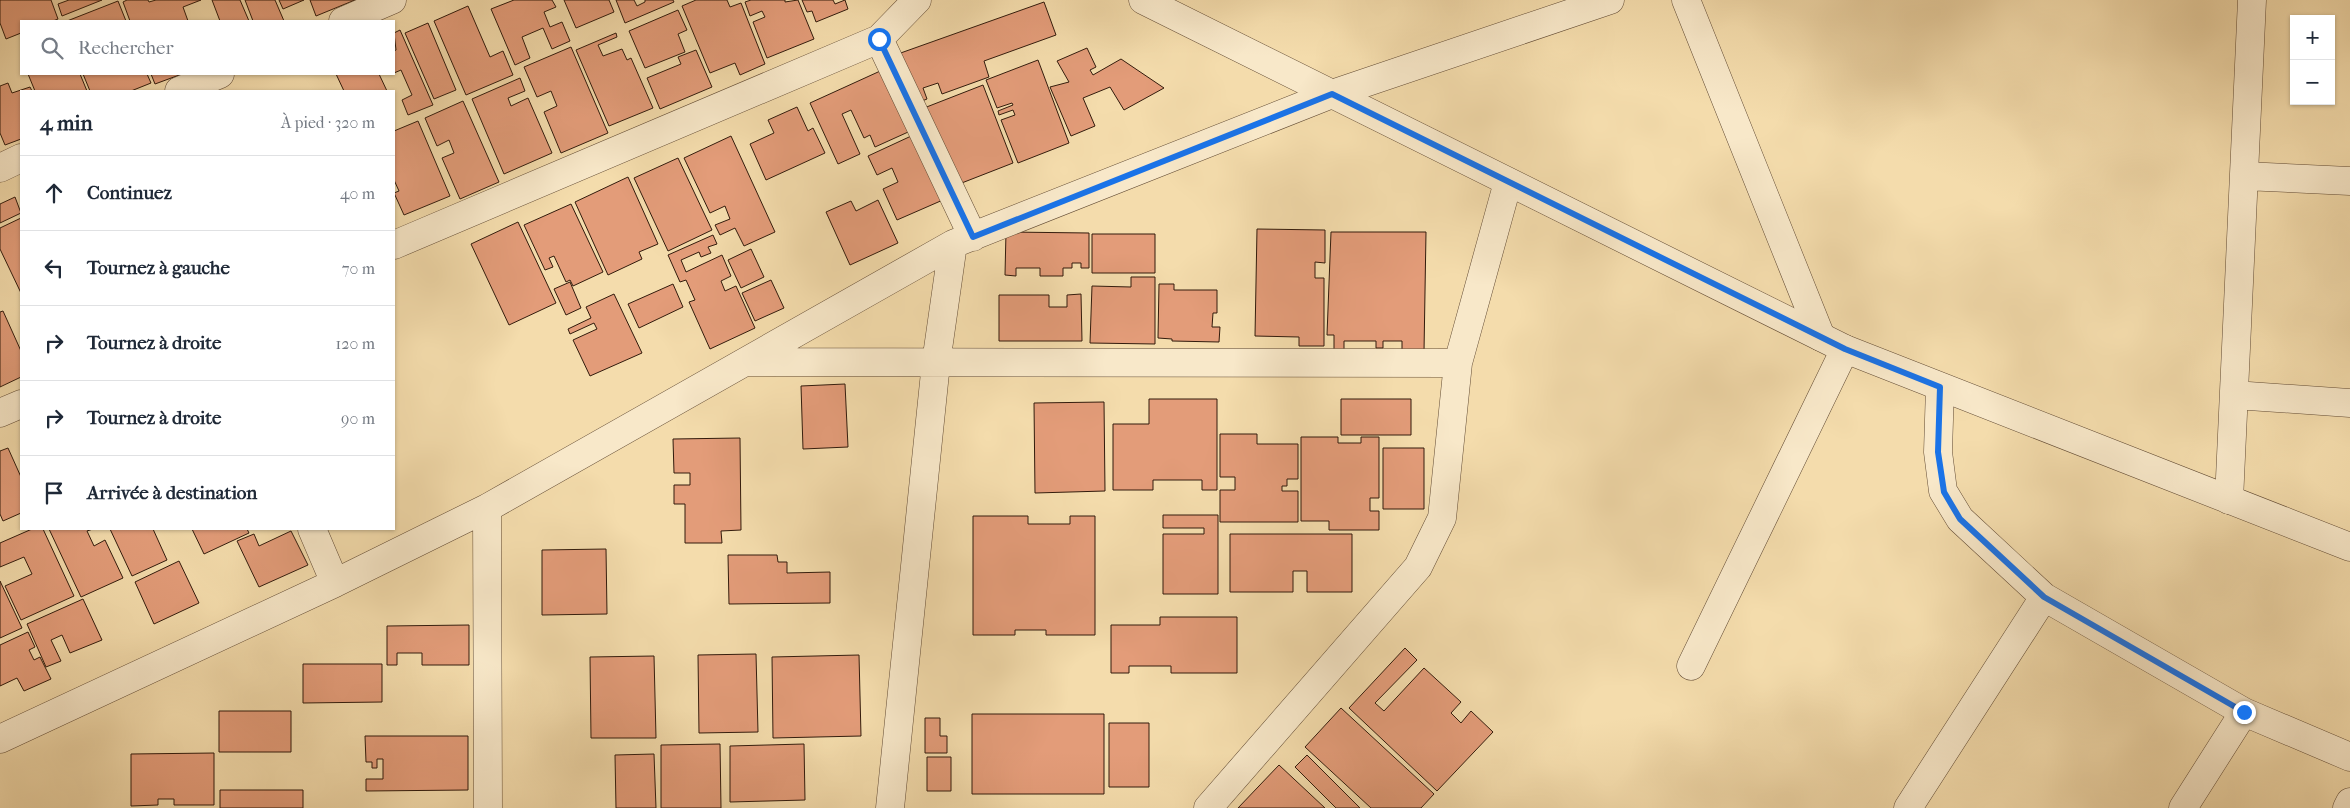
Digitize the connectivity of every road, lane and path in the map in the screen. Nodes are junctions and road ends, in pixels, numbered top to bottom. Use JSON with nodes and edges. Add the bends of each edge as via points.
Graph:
{"nodes":[{"id":1,"x":392,"y":0,"type":"edge"},
{"id":2,"x":917,"y":0,"type":"edge"},
{"id":3,"x":1143,"y":0,"type":"edge"},
{"id":4,"x":1610,"y":0,"type":"edge"},
{"id":5,"x":1686,"y":0,"type":"edge"},
{"id":6,"x":2252,"y":0,"type":"edge"},
{"id":7,"x":345,"y":20,"type":"edge"},
{"id":8,"x":879,"y":39,"type":"junction"},
{"id":9,"x":218,"y":75,"type":"edge"},
{"id":10,"x":181,"y":90,"type":"edge"},
{"id":11,"x":1332,"y":94,"type":"junction"},
{"id":12,"x":20,"y":158,"type":"edge"},
{"id":13,"x":0,"y":168,"type":"edge"},
{"id":14,"x":2244,"y":176,"type":"junction"},
{"id":15,"x":2350,"y":181,"type":"edge"},
{"id":16,"x":1508,"y":182,"type":"junction"},
{"id":17,"x":963,"y":240,"type":"junction"},
{"id":18,"x":395,"y":246,"type":"edge"},
{"id":19,"x":1821,"y":337,"type":"junction"},
{"id":20,"x":1845,"y":349,"type":"junction"},
{"id":21,"x":745,"y":362,"type":"junction"},
{"id":22,"x":936,"y":362,"type":"junction"},
{"id":23,"x":1458,"y":363,"type":"junction"},
{"id":24,"x":1940,"y":387,"type":"junction"},
{"id":25,"x":2234,"y":395,"type":"junction"},
{"id":26,"x":2350,"y":403,"type":"edge"},
{"id":27,"x":20,"y":404,"type":"edge"},
{"id":28,"x":0,"y":413,"type":"edge"},
{"id":29,"x":2229,"y":500,"type":"junction"},
{"id":30,"x":486,"y":508,"type":"junction"},
{"id":31,"x":312,"y":530,"type":"edge"},
{"id":32,"x":2350,"y":547,"type":"edge"},
{"id":33,"x":335,"y":583,"type":"junction"},
{"id":34,"x":2044,"y":597,"type":"junction"},
{"id":35,"x":1691,"y":666,"type":"dead end"},
{"id":36,"x":2244,"y":712,"type":"junction"},
{"id":37,"x":0,"y":739,"type":"edge"},
{"id":38,"x":2350,"y":757,"type":"edge"},
{"id":39,"x":2350,"y":802,"type":"edge"},
{"id":40,"x":488,"y":808,"type":"edge"},
{"id":41,"x":890,"y":808,"type":"edge"},
{"id":42,"x":1208,"y":808,"type":"edge"},
{"id":43,"x":1908,"y":808,"type":"edge"},
{"id":44,"x":2183,"y":808,"type":"edge"},
{"id":45,"x":2347,"y":808,"type":"edge"}],
"edges":[{"from":1,"to":7,"type":"street"},
{"from":2,"to":8,"type":"street"},
{"from":3,"to":11,"type":"street"},
{"from":4,"to":11,"type":"street"},
{"from":5,"to":19,"type":"street"},
{"from":6,"to":14,"type":"street"},
{"from":8,"to":17,"type":"street"},
{"from":8,"to":18,"type":"street"},
{"from":9,"to":10,"type":"street"},
{"from":11,"to":16,"type":"street"},
{"from":11,"to":17,"type":"street"},
{"from":12,"to":13,"type":"street"},
{"from":14,"to":15,"type":"street"},
{"from":14,"to":25,"type":"street"},
{"from":16,"to":19,"type":"street"},
{"from":16,"to":23,"type":"street"},
{"from":17,"to":21,"type":"street"},
{"from":17,"to":22,"type":"street"},
{"from":19,"to":20,"type":"street"},
{"from":20,"to":24,"type":"street"},
{"from":20,"to":35,"type":"street"},
{"from":21,"to":22,"type":"street"},
{"from":21,"to":30,"type":"street"},
{"from":22,"to":23,"type":"street"},
{"from":22,"to":41,"type":"street"},
{"from":23,"to":42,"type":"street","via":[[1442,518],[1418,568]]},
{"from":24,"to":29,"type":"street"},
{"from":24,"to":34,"type":"street","via":[[1938,452],[1944,492],[1960,519]]},
{"from":25,"to":26,"type":"street"},
{"from":25,"to":29,"type":"street"},
{"from":27,"to":28,"type":"street"},
{"from":29,"to":32,"type":"street"},
{"from":30,"to":33,"type":"street"},
{"from":30,"to":40,"type":"street"},
{"from":31,"to":33,"type":"street"},
{"from":33,"to":37,"type":"street"},
{"from":34,"to":36,"type":"street"},
{"from":34,"to":43,"type":"street"},
{"from":36,"to":38,"type":"street"},
{"from":36,"to":44,"type":"street"},
{"from":39,"to":45,"type":"street"}]}
